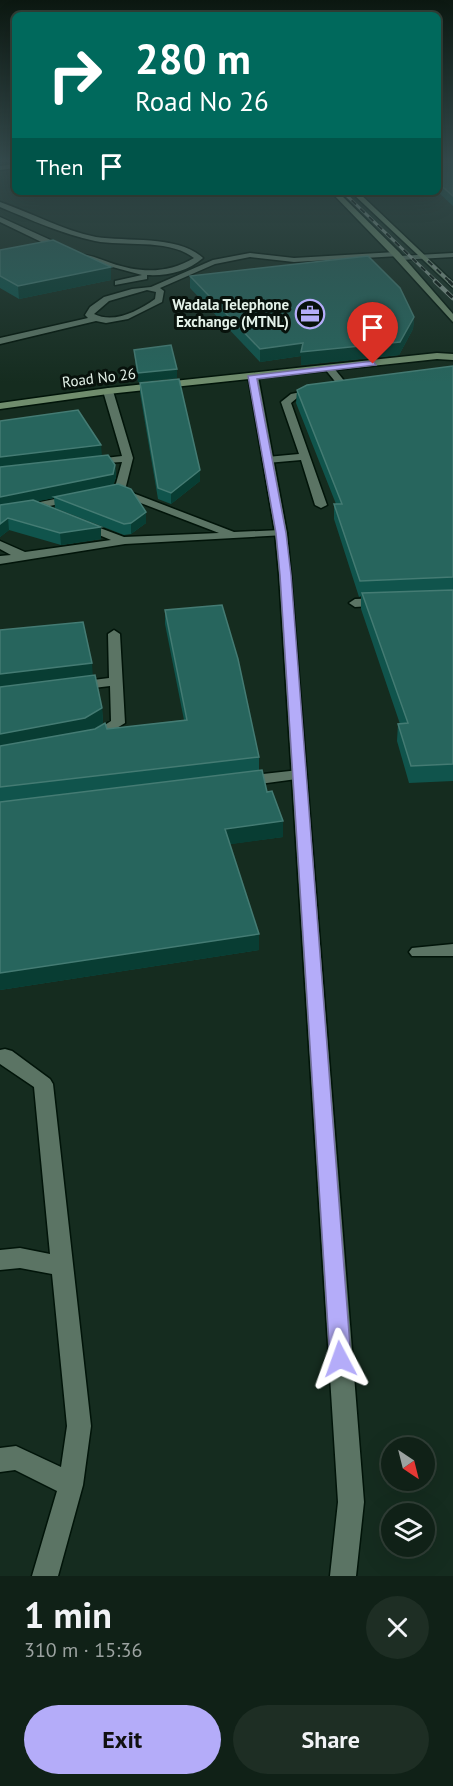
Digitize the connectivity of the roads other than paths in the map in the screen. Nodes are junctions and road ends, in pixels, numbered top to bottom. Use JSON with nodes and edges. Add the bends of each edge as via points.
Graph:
{"nodes":[{"id":1,"x":35,"y":236,"type":"edge"},
{"id":2,"x":79,"y":236,"type":"edge"},
{"id":3,"x":378,"y":236,"type":"edge"},
{"id":4,"x":400,"y":236,"type":"edge"},
{"id":5,"x":85,"y":237,"type":"junction"},
{"id":6,"x":60,"y":247,"type":"junction"},
{"id":7,"x":40,"y":251,"type":"edge"},
{"id":8,"x":71,"y":251,"type":"edge"},
{"id":9,"x":81,"y":255,"type":"edge"},
{"id":10,"x":453,"y":255,"type":"edge"},
{"id":11,"x":398,"y":256,"type":"junction"},
{"id":12,"x":422,"y":257,"type":"junction"},
{"id":13,"x":139,"y":274,"type":"junction"},
{"id":14,"x":155,"y":274,"type":"junction"},
{"id":15,"x":453,"y":286,"type":"edge"},
{"id":16,"x":154,"y":288,"type":"junction"},
{"id":17,"x":94,"y":319,"type":"junction"},
{"id":18,"x":453,"y":319,"type":"edge"},
{"id":19,"x":0,"y":341,"type":"edge"},
{"id":20,"x":453,"y":350,"type":"edge"},
{"id":21,"x":437,"y":356,"type":"junction"},
{"id":22,"x":453,"y":357,"type":"edge"},
{"id":23,"x":330,"y":369,"type":"junction"},
{"id":24,"x":253,"y":376,"type":"junction"},
{"id":25,"x":357,"y":386,"type":"edge"},
{"id":26,"x":335,"y":389,"type":"junction"},
{"id":27,"x":108,"y":391,"type":"junction"},
{"id":28,"x":0,"y":406,"type":"edge"},
{"id":29,"x":304,"y":457,"type":"junction"},
{"id":30,"x":128,"y":458,"type":"junction"},
{"id":31,"x":267,"y":460,"type":"junction"},
{"id":32,"x":83,"y":464,"type":"edge"},
{"id":33,"x":88,"y":496,"type":"edge"},
{"id":34,"x":321,"y":505,"type":"dead end"},
{"id":35,"x":281,"y":533,"type":"junction"},
{"id":36,"x":234,"y":534,"type":"junction"},
{"id":37,"x":123,"y":541,"type":"junction"},
{"id":38,"x":0,"y":544,"type":"edge"},
{"id":39,"x":23,"y":556,"type":"junction"},
{"id":40,"x":0,"y":560,"type":"edge"},
{"id":41,"x":399,"y":601,"type":"edge"},
{"id":42,"x":355,"y":603,"type":"dead end"},
{"id":43,"x":114,"y":634,"type":"dead end"},
{"id":44,"x":116,"y":681,"type":"junction"},
{"id":45,"x":58,"y":688,"type":"edge"},
{"id":46,"x":80,"y":741,"type":"edge"},
{"id":47,"x":298,"y":775,"type":"junction"},
{"id":48,"x":234,"y":783,"type":"edge"},
{"id":49,"x":453,"y":950,"type":"edge"},
{"id":50,"x":418,"y":952,"type":"dead end"},
{"id":51,"x":0,"y":1057,"type":"edge"},
{"id":52,"x":0,"y":1260,"type":"edge"},
{"id":53,"x":62,"y":1266,"type":"junction"},
{"id":54,"x":0,"y":1460,"type":"edge"},
{"id":55,"x":70,"y":1485,"type":"junction"},
{"id":56,"x":45,"y":1576,"type":"edge"},
{"id":57,"x":343,"y":1576,"type":"edge"}],
"edges":[{"from":1,"to":6,"type":"street"},
{"from":2,"to":5,"type":"street"},
{"from":3,"to":11,"type":"main road"},
{"from":4,"to":12,"type":"main road"},
{"from":5,"to":6,"type":"street"},
{"from":5,"to":14,"type":"street","via":[[182,248],[200,258],[189,266]]},
{"from":6,"to":7,"type":"street"},
{"from":6,"to":8,"type":"street"},
{"from":9,"to":13,"type":"street"},
{"from":10,"to":12,"type":"street"},
{"from":11,"to":12,"type":"street"},
{"from":11,"to":16,"type":"street","via":[[294,260],[250,255],[213,262]]},
{"from":11,"to":18,"type":"main road"},
{"from":12,"to":15,"type":"main road"},
{"from":13,"to":14,"type":"street"},
{"from":13,"to":14,"type":"street","via":[[115,281]]},
{"from":16,"to":17,"type":"street","via":[[109,298],[91,312],[89,315]]},
{"from":16,"to":17,"type":"street","via":[[160,291],[159,300],[138,314]]},
{"from":17,"to":19,"type":"street"},
{"from":20,"to":21,"type":"main road"},
{"from":21,"to":22,"type":"main road","name":"Road No 26"},
{"from":21,"to":23,"type":"main road","name":"Road No 26"},
{"from":23,"to":24,"type":"main road","name":"Road No 26"},
{"from":23,"to":26,"type":"street"},
{"from":24,"to":27,"type":"main road","name":"Road No 26"},
{"from":24,"to":31,"type":"street"},
{"from":25,"to":26,"type":"street"},
{"from":26,"to":29,"type":"street","via":[[294,396],[286,402]]},
{"from":27,"to":28,"type":"main road","name":"Road No 26"},
{"from":27,"to":30,"type":"street"},
{"from":29,"to":31,"type":"street"},
{"from":29,"to":34,"type":"street"},
{"from":30,"to":32,"type":"street"},
{"from":30,"to":36,"type":"street","via":[[115,491]]},
{"from":31,"to":35,"type":"street"},
{"from":33,"to":37,"type":"street","via":[[29,507]]},
{"from":35,"to":36,"type":"street"},
{"from":35,"to":47,"type":"street"},
{"from":36,"to":37,"type":"street"},
{"from":37,"to":39,"type":"street"},
{"from":38,"to":39,"type":"street"},
{"from":39,"to":40,"type":"street"},
{"from":41,"to":42,"type":"street"},
{"from":43,"to":44,"type":"street"},
{"from":44,"to":45,"type":"street"},
{"from":44,"to":46,"type":"street","via":[[118,723],[105,733]]},
{"from":47,"to":48,"type":"street"},
{"from":47,"to":57,"type":"street","via":[[351,1502]]},
{"from":49,"to":50,"type":"street"},
{"from":51,"to":53,"type":"street","via":[[5,1056],[43,1084]]},
{"from":52,"to":53,"type":"street","via":[[20,1258]]},
{"from":53,"to":55,"type":"street","via":[[79,1426]]},
{"from":54,"to":55,"type":"street","via":[[16,1458]]},
{"from":55,"to":56,"type":"street"}]}
